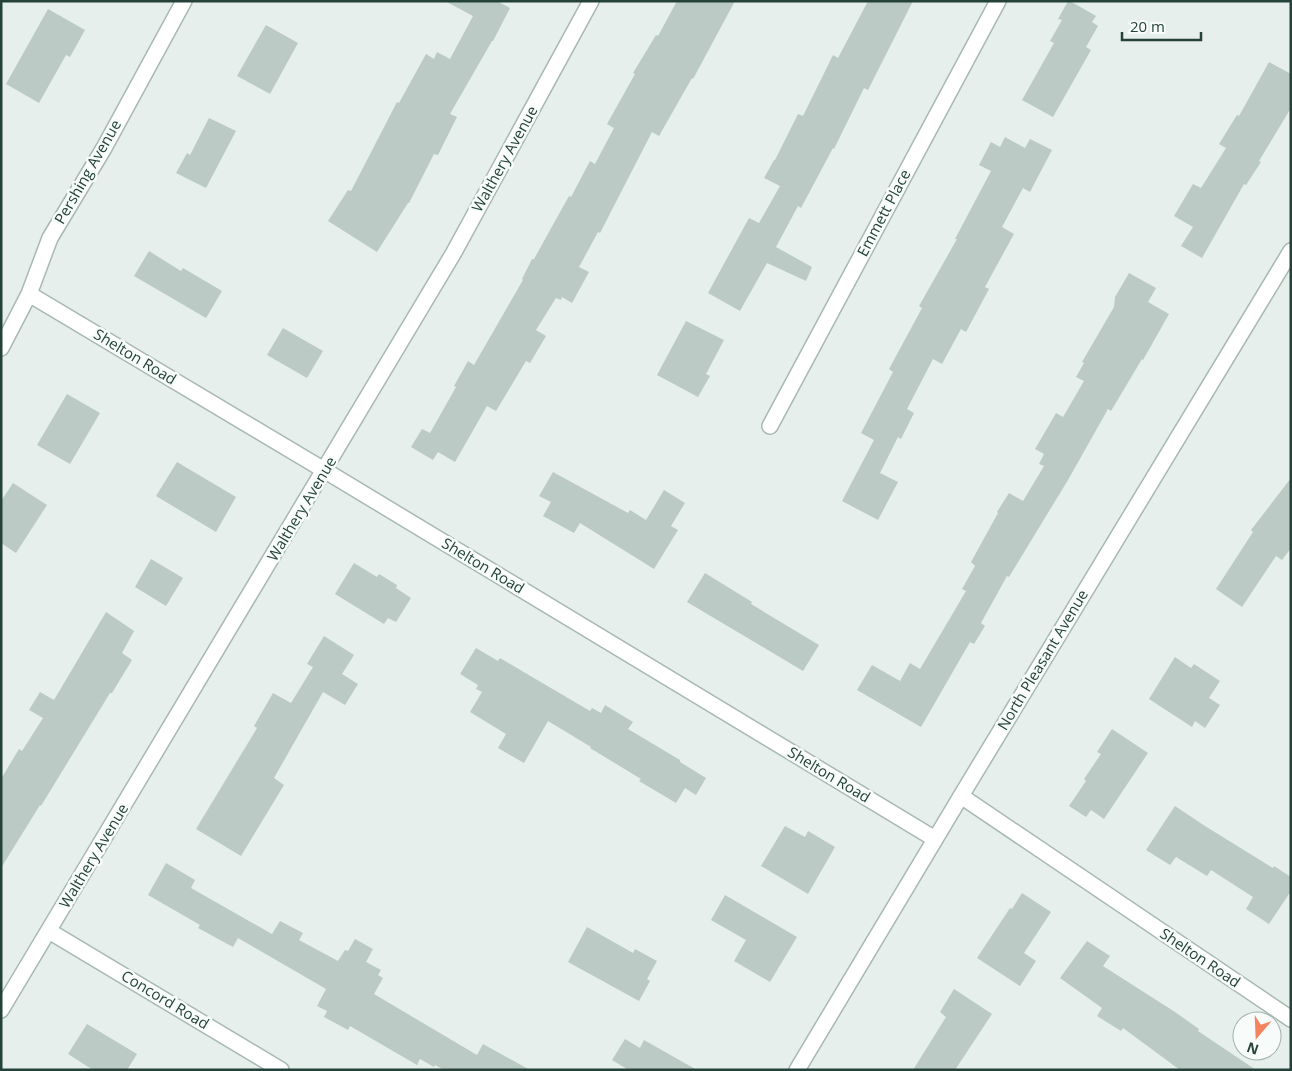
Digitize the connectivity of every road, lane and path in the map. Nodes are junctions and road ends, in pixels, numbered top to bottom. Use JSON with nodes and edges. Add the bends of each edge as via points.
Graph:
{"nodes":[{"id":1,"x":184,"y":1,"type":"edge"},
{"id":2,"x":591,"y":1,"type":"edge"},
{"id":3,"x":998,"y":1,"type":"edge"},
{"id":4,"x":1291,"y":251,"type":"edge"},
{"id":5,"x":29,"y":294,"type":"junction"},
{"id":6,"x":1,"y":348,"type":"edge"},
{"id":7,"x":770,"y":426,"type":"dead end"},
{"id":8,"x":324,"y":470,"type":"junction"},
{"id":9,"x":961,"y":796,"type":"junction"},
{"id":10,"x":935,"y":839,"type":"junction"},
{"id":11,"x":49,"y":931,"type":"junction"},
{"id":12,"x":1,"y":1010,"type":"edge"},
{"id":13,"x":1291,"y":1019,"type":"edge"},
{"id":14,"x":281,"y":1070,"type":"edge"},
{"id":15,"x":797,"y":1070,"type":"edge"}],
"edges":[{"from":1,"to":5,"type":"street","name":"Pershing Avenue","via":[[104,148],[50,238]]},
{"from":2,"to":8,"type":"street","name":"Walthery Avenue","via":[[453,254]]},
{"from":3,"to":7,"type":"street","name":"Emmett Place"},
{"from":4,"to":9,"type":"street","name":"North Pleasant Avenue"},
{"from":5,"to":6,"type":"street","name":"Pershing Avenue"},
{"from":5,"to":8,"type":"street","name":"Shelton Road"},
{"from":8,"to":10,"type":"street","name":"Shelton Road"},
{"from":8,"to":11,"type":"street","name":"Walthery Avenue"},
{"from":9,"to":10,"type":"street","name":"North Pleasant Avenue"},
{"from":9,"to":13,"type":"street","name":"Shelton Road"},
{"from":10,"to":15,"type":"street","name":"North Pleasant Avenue"},
{"from":11,"to":12,"type":"street","name":"Walthery Avenue"},
{"from":11,"to":14,"type":"street","name":"Concord Road"}]}
